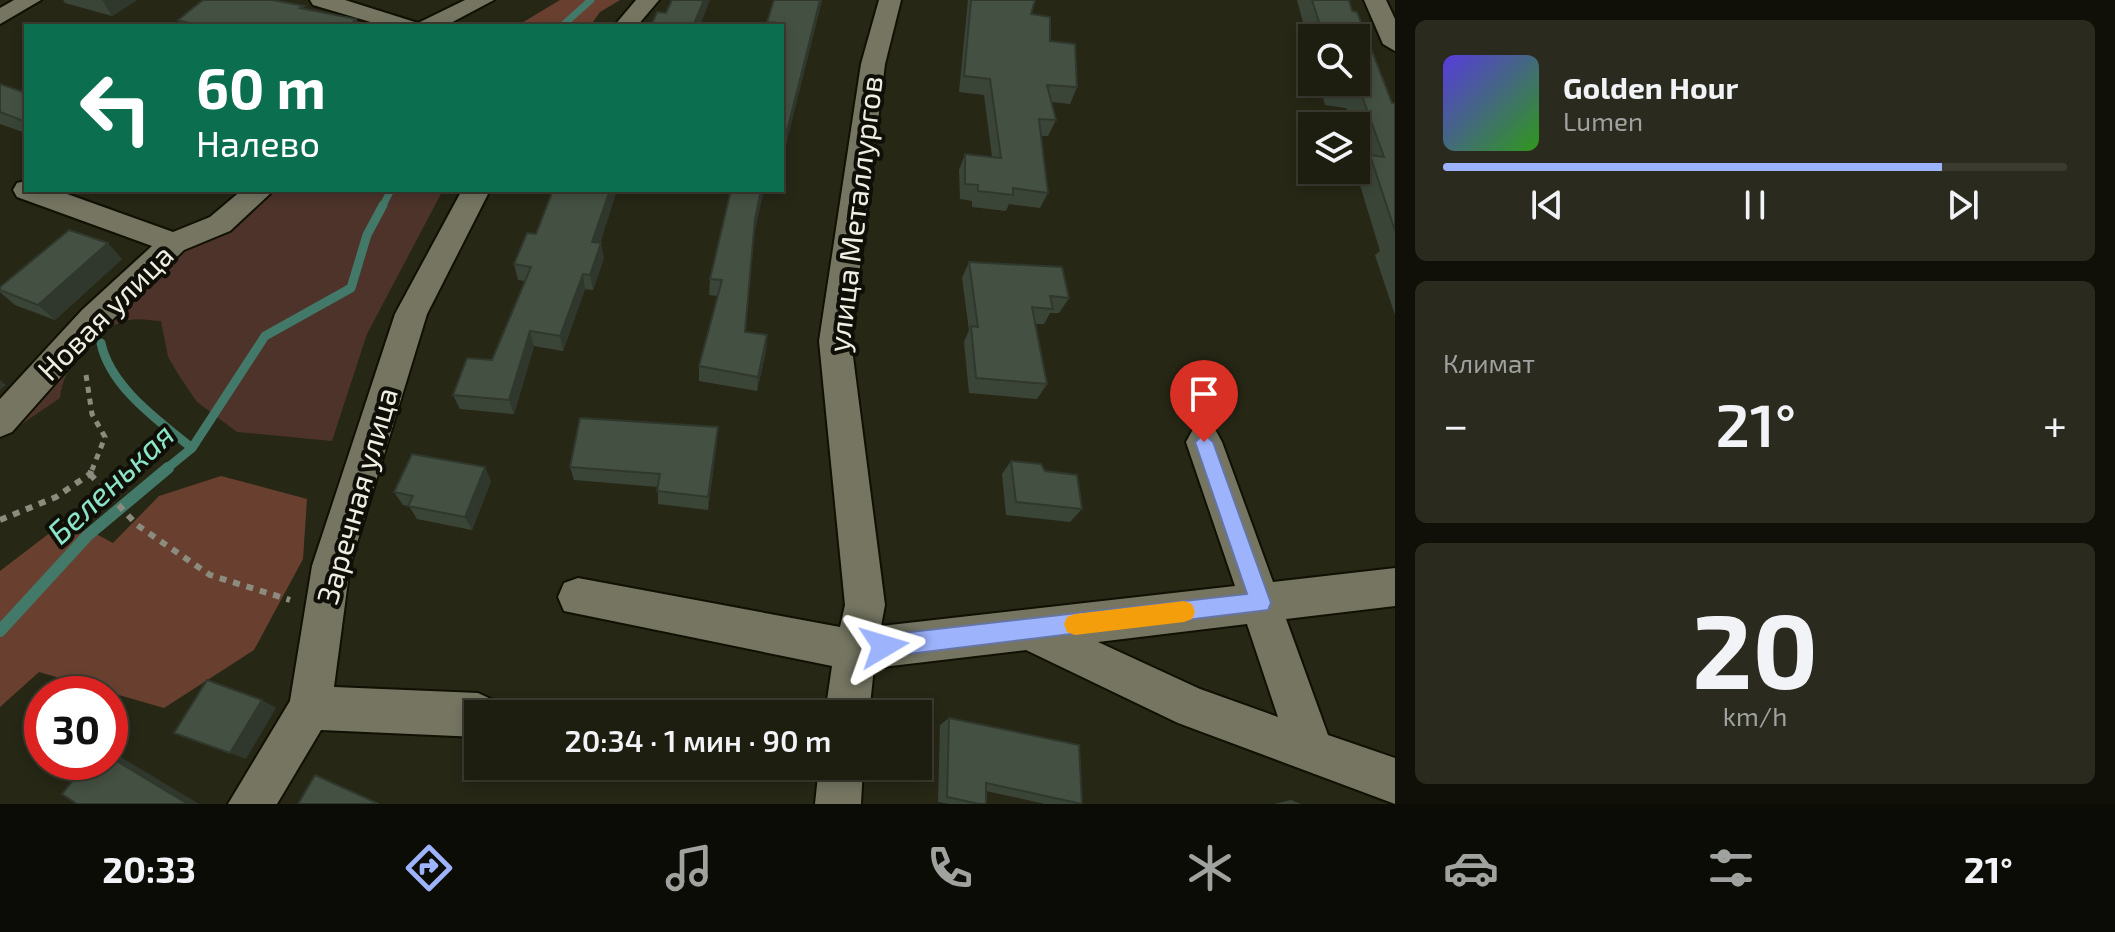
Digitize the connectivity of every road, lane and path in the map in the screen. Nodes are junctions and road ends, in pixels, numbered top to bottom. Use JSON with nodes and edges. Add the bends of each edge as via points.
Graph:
{"nodes":[{"id":1,"x":30,"y":0,"type":"edge"},
{"id":2,"x":321,"y":0,"type":"edge"},
{"id":3,"x":483,"y":0,"type":"edge"},
{"id":4,"x":648,"y":0,"type":"edge"},
{"id":5,"x":890,"y":0,"type":"edge"},
{"id":6,"x":1375,"y":0,"type":"edge"},
{"id":7,"x":0,"y":17,"type":"edge"},
{"id":8,"x":401,"y":24,"type":"edge"},
{"id":9,"x":431,"y":24,"type":"edge"},
{"id":10,"x":627,"y":24,"type":"edge"},
{"id":11,"x":1395,"y":44,"type":"edge"},
{"id":12,"x":0,"y":180,"type":"edge"},
{"id":13,"x":24,"y":189,"type":"edge"},
{"id":14,"x":32,"y":192,"type":"edge"},
{"id":15,"x":258,"y":192,"type":"edge"},
{"id":16,"x":475,"y":192,"type":"edge"},
{"id":17,"x":174,"y":243,"type":"junction"},
{"id":18,"x":82,"y":369,"type":"dead end"},
{"id":19,"x":0,"y":422,"type":"edge"},
{"id":20,"x":1204,"y":442,"type":"dead end"},
{"id":21,"x":90,"y":474,"type":"junction"},
{"id":22,"x":0,"y":520,"type":"edge"},
{"id":23,"x":1395,"y":587,"type":"edge"},
{"id":24,"x":578,"y":597,"type":"dead end"},
{"id":25,"x":1261,"y":603,"type":"junction"},
{"id":26,"x":325,"y":610,"type":"junction"},
{"id":27,"x":1027,"y":630,"type":"junction"},
{"id":28,"x":855,"y":650,"type":"junction"},
{"id":29,"x":849,"y":700,"type":"edge"},
{"id":30,"x":310,"y":708,"type":"junction"},
{"id":31,"x":464,"y":714,"type":"edge"},
{"id":32,"x":1312,"y":751,"type":"junction"},
{"id":33,"x":840,"y":780,"type":"edge"},
{"id":34,"x":1395,"y":781,"type":"edge"},
{"id":35,"x":251,"y":804,"type":"edge"},
{"id":36,"x":838,"y":804,"type":"edge"}],
"edges":[{"from":1,"to":7,"type":"street"},
{"from":2,"to":8,"type":"street"},
{"from":3,"to":9,"type":"street"},
{"from":4,"to":10,"type":"street"},
{"from":5,"to":28,"type":"street","name":"улица Металлургов","via":[[873,64],[835,341],[865,605]]},
{"from":6,"to":11,"type":"street"},
{"from":12,"to":13,"type":"street"},
{"from":14,"to":17,"type":"street"},
{"from":15,"to":17,"type":"street","name":"Новая улица","via":[[220,224]]},
{"from":16,"to":26,"type":"street","name":"Заречная улица","via":[[411,314],[331,566]]},
{"from":17,"to":19,"type":"street","name":"Новая улица","via":[[93,319]]},
{"from":18,"to":21,"type":"path","via":[[92,414],[105,437]]},
{"from":20,"to":25,"type":"street"},
{"from":21,"to":22,"type":"path","via":[[56,497]]},
{"from":21,"to":26,"type":"path","via":[[134,522],[210,575]]},
{"from":23,"to":25,"type":"street"},
{"from":24,"to":28,"type":"street"},
{"from":25,"to":27,"type":"street"},
{"from":25,"to":32,"type":"street"},
{"from":26,"to":30,"type":"street","name":"Заречная улица"},
{"from":27,"to":28,"type":"street"},
{"from":27,"to":32,"type":"street","via":[[1193,708]]},
{"from":28,"to":29,"type":"street","name":"улица Металлургов"},
{"from":30,"to":31,"type":"street"},
{"from":30,"to":35,"type":"street","name":"Заречная улица"},
{"from":32,"to":34,"type":"street"},
{"from":33,"to":36,"type":"street"}]}
